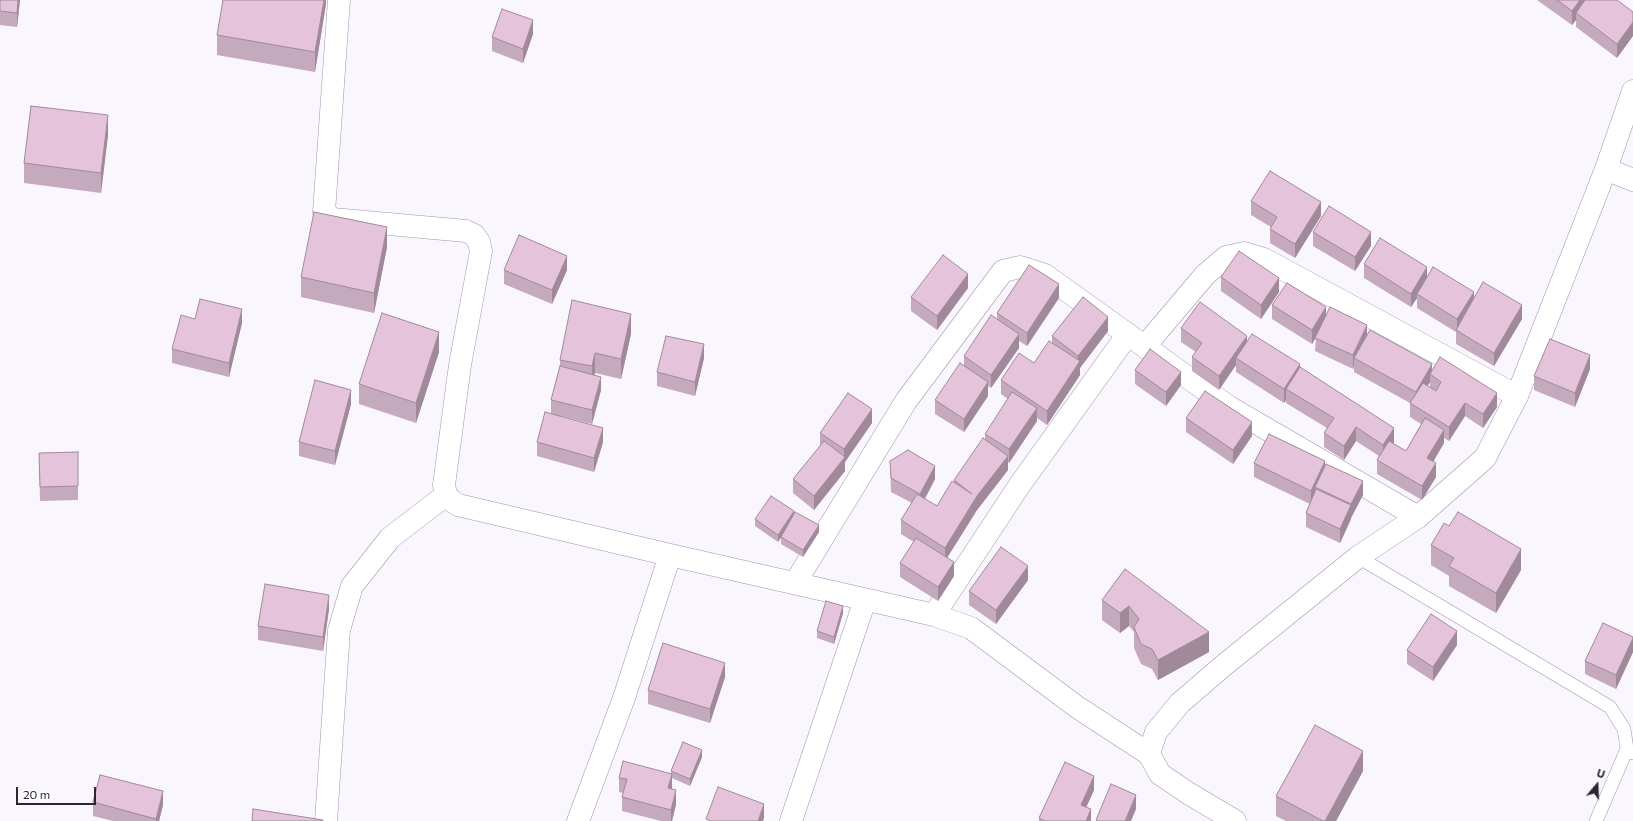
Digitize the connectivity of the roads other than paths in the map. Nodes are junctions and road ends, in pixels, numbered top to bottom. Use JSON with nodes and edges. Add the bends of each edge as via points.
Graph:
{"nodes":[{"id":1,"x":339,"y":0,"type":"edge"},
{"id":2,"x":1633,"y":92,"type":"edge"},
{"id":3,"x":1606,"y":169,"type":"junction"},
{"id":4,"x":1633,"y":180,"type":"edge"},
{"id":5,"x":1136,"y":340,"type":"junction"},
{"id":6,"x":1517,"y":396,"type":"junction"},
{"id":7,"x":446,"y":495,"type":"junction"},
{"id":8,"x":1418,"y":517,"type":"junction"},
{"id":9,"x":670,"y":555,"type":"junction"},
{"id":10,"x":1358,"y":557,"type":"junction"},
{"id":11,"x":795,"y":583,"type":"junction"},
{"id":12,"x":865,"y":600,"type":"junction"},
{"id":13,"x":934,"y":615,"type":"junction"},
{"id":14,"x":1630,"y":751,"type":"edge"},
{"id":15,"x":1150,"y":754,"type":"junction"},
{"id":16,"x":326,"y":821,"type":"edge"},
{"id":17,"x":578,"y":821,"type":"edge"},
{"id":18,"x":791,"y":821,"type":"edge"},
{"id":19,"x":1235,"y":821,"type":"edge"},
{"id":20,"x":1596,"y":821,"type":"edge"}],
"edges":[{"from":1,"to":7,"type":"street","via":[[324,212],[333,219],[466,231],[474,235],[481,251],[450,430],[444,485]]},
{"from":2,"to":3,"type":"street"},
{"from":3,"to":4,"type":"street"},
{"from":3,"to":6,"type":"street"},
{"from":5,"to":6,"type":"street","via":[[1226,257],[1244,253],[1264,259]]},
{"from":5,"to":8,"type":"street","via":[[1229,407]]},
{"from":5,"to":11,"type":"street","via":[[1045,275],[1020,267],[1003,271],[906,401]]},
{"from":5,"to":13,"type":"street","via":[[1018,486]]},
{"from":6,"to":8,"type":"street","via":[[1485,458]]},
{"from":7,"to":9,"type":"street","via":[[458,505]]},
{"from":7,"to":16,"type":"street","via":[[390,538],[352,586],[339,630]]},
{"from":8,"to":10,"type":"street"},
{"from":9,"to":11,"type":"street"},
{"from":9,"to":17,"type":"street","via":[[624,698]]},
{"from":10,"to":14,"type":"lane","via":[[1610,707],[1624,729]]},
{"from":10,"to":15,"type":"street","via":[[1180,703],[1156,732]]},
{"from":11,"to":12,"type":"street"},
{"from":12,"to":13,"type":"street"},
{"from":12,"to":18,"type":"street"},
{"from":13,"to":15,"type":"street","via":[[971,628],[1077,707]]},
{"from":14,"to":20,"type":"lane"},
{"from":15,"to":19,"type":"street","via":[[1160,774]]}]}
